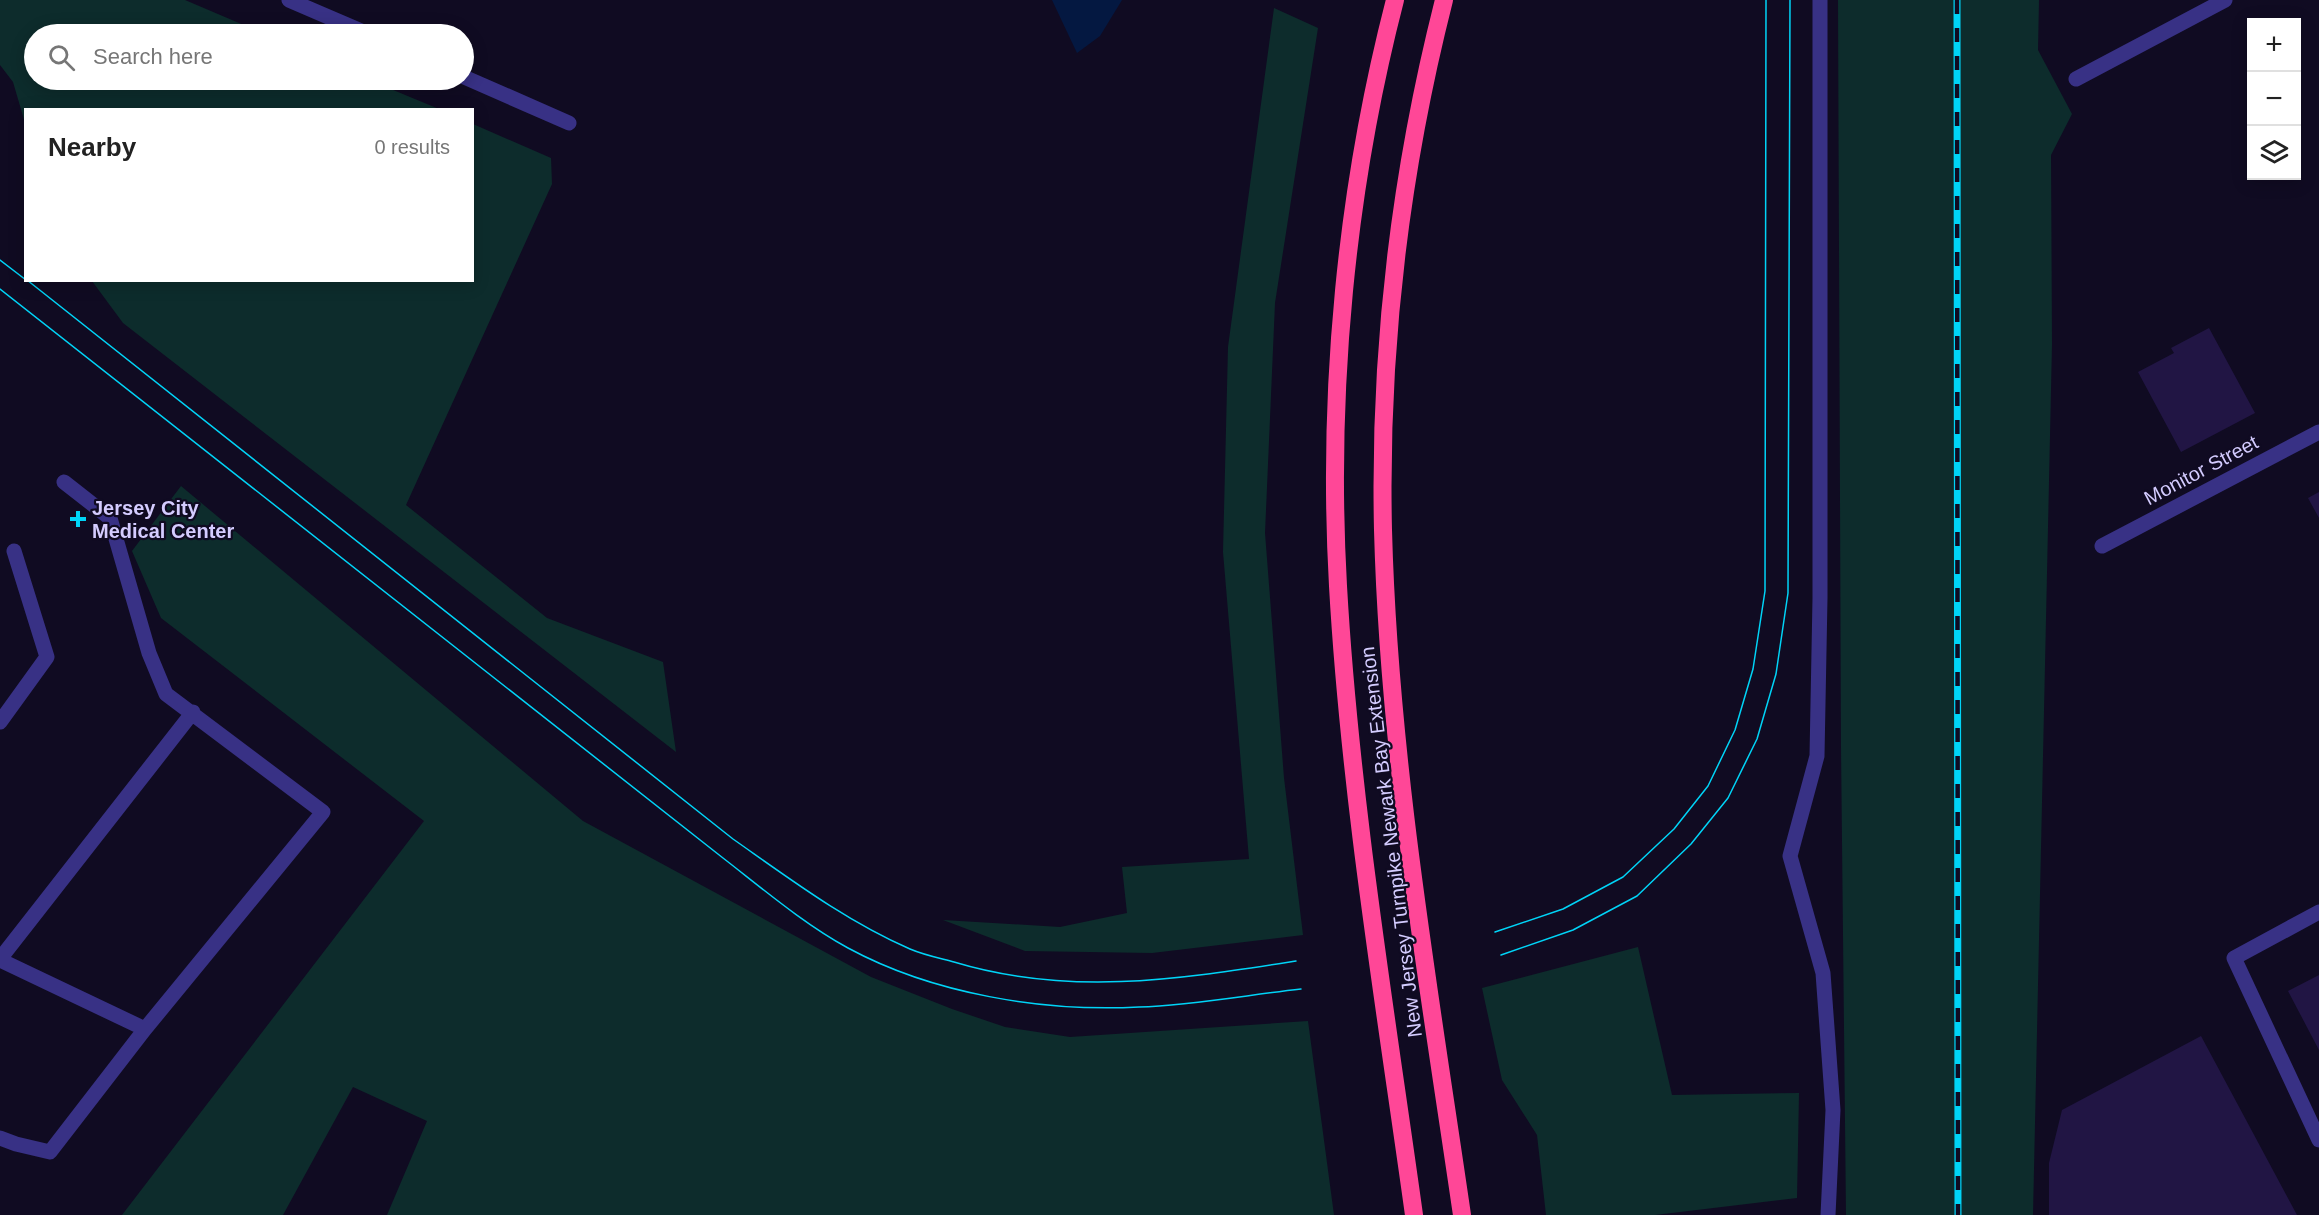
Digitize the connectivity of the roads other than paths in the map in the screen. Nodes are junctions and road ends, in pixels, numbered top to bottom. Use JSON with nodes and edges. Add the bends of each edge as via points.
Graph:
{"nodes":[{"id":1,"x":289,"y":0,"type":"edge"},
{"id":2,"x":1395,"y":0,"type":"edge"},
{"id":3,"x":1444,"y":0,"type":"edge"},
{"id":4,"x":1820,"y":0,"type":"edge"},
{"id":5,"x":2225,"y":0,"type":"edge"},
{"id":6,"x":345,"y":24,"type":"edge"},
{"id":7,"x":2076,"y":79,"type":"dead end"},
{"id":8,"x":474,"y":81,"type":"edge"},
{"id":9,"x":569,"y":123,"type":"dead end"},
{"id":10,"x":2319,"y":432,"type":"edge"},
{"id":11,"x":64,"y":482,"type":"dead end"},
{"id":12,"x":2102,"y":546,"type":"dead end"},
{"id":13,"x":14,"y":551,"type":"dead end"},
{"id":14,"x":193,"y":712,"type":"junction"},
{"id":15,"x":0,"y":722,"type":"edge"},
{"id":16,"x":2319,"y":912,"type":"edge"},
{"id":17,"x":0,"y":959,"type":"edge"},
{"id":18,"x":145,"y":1029,"type":"junction"},
{"id":19,"x":0,"y":1138,"type":"edge"},
{"id":20,"x":2319,"y":1140,"type":"edge"},
{"id":21,"x":1414,"y":1215,"type":"edge"},
{"id":22,"x":1462,"y":1215,"type":"edge"},
{"id":23,"x":1828,"y":1215,"type":"edge"}],
"edges":[{"from":1,"to":6,"type":"street"},
{"from":2,"to":21,"type":"highway","name":"New Jersey Turnpike Newark Bay Extension","bridge":true,"via":[[1359,175],[1348,256],[1336,421],[1336,502],[1340,618],[1352,759]]},
{"from":3,"to":22,"type":"highway","name":"New Jersey Turnpike Newark Bay Extension","bridge":true,"via":[[1402,207],[1386,368],[1383,530],[1401,774]]},
{"from":4,"to":23,"type":"street","via":[[1820,598],[1816,756],[1790,856],[1823,973],[1833,1110]]},
{"from":5,"to":7,"type":"street"},
{"from":8,"to":9,"type":"street"},
{"from":10,"to":12,"type":"street","name":"Monitor Street"},
{"from":11,"to":14,"type":"street","via":[[110,518],[149,653],[166,694]]},
{"from":13,"to":15,"type":"street","via":[[47,657]]},
{"from":14,"to":17,"type":"street"},
{"from":14,"to":18,"type":"street","via":[[323,812]]},
{"from":16,"to":20,"type":"street","via":[[2234,958]]},
{"from":17,"to":18,"type":"street"},
{"from":18,"to":19,"type":"street","via":[[50,1152]]}]}
